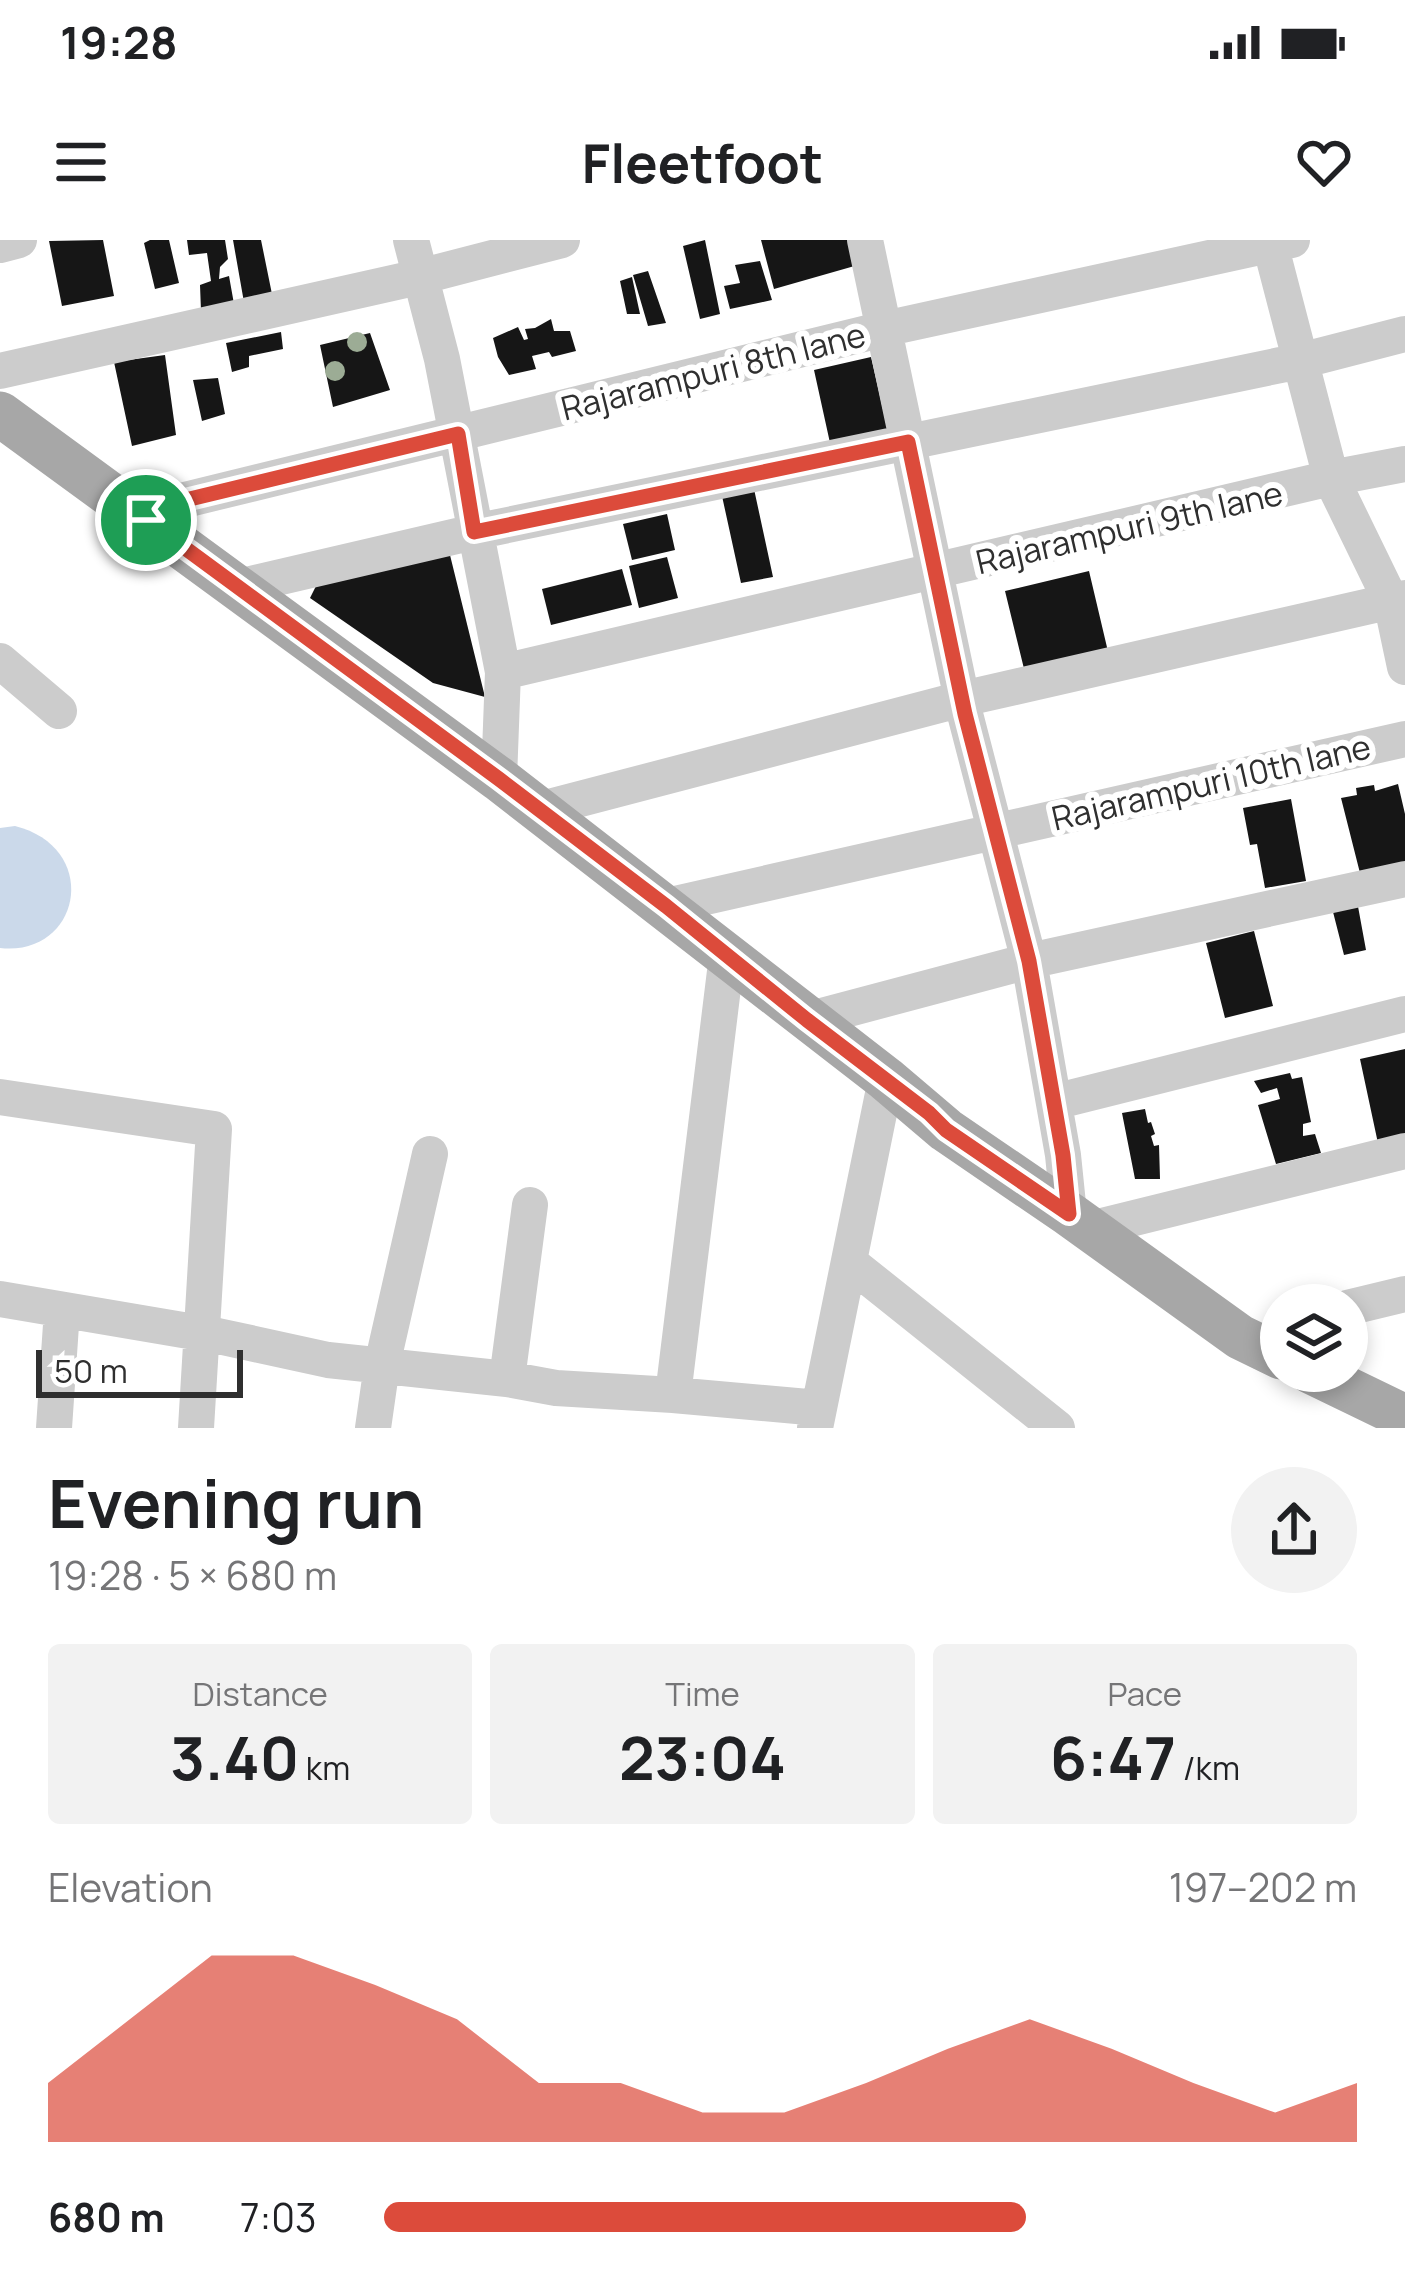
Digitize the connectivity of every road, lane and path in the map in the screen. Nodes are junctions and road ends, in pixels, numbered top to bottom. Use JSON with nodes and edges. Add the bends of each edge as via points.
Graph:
{"nodes":[{"id":1,"x":19,"y":240,"type":"edge"},
{"id":2,"x":411,"y":240,"type":"edge"},
{"id":3,"x":562,"y":240,"type":"edge"},
{"id":4,"x":865,"y":240,"type":"edge"},
{"id":5,"x":1277,"y":242,"type":"edge"},
{"id":6,"x":0,"y":245,"type":"edge"},
{"id":7,"x":419,"y":277,"type":"junction"},
{"id":8,"x":884,"y":329,"type":"junction"},
{"id":9,"x":1405,"y":334,"type":"edge"},
{"id":10,"x":1300,"y":361,"type":"junction"},
{"id":11,"x":0,"y":371,"type":"edge"},
{"id":12,"x":0,"y":415,"type":"edge"},
{"id":13,"x":458,"y":434,"type":"junction"},
{"id":14,"x":908,"y":442,"type":"junction"},
{"id":15,"x":1405,"y":464,"type":"edge"},
{"id":16,"x":1331,"y":478,"type":"junction"},
{"id":17,"x":136,"y":512,"type":"junction"},
{"id":18,"x":474,"y":532,"type":"junction"},
{"id":19,"x":935,"y":573,"type":"junction"},
{"id":20,"x":238,"y":586,"type":"junction"},
{"id":21,"x":1398,"y":600,"type":"edge"},
{"id":22,"x":0,"y":662,"type":"edge"},
{"id":23,"x":1405,"y":667,"type":"edge"},
{"id":24,"x":502,"y":672,"type":"junction"},
{"id":25,"x":962,"y":699,"type":"junction"},
{"id":26,"x":59,"y":711,"type":"dead end"},
{"id":27,"x":1405,"y":739,"type":"edge"},
{"id":28,"x":499,"y":779,"type":"junction"},
{"id":29,"x":538,"y":810,"type":"junction"},
{"id":30,"x":994,"y":830,"type":"junction"},
{"id":31,"x":1405,"y":878,"type":"edge"},
{"id":32,"x":666,"y":906,"type":"junction"},
{"id":33,"x":727,"y":955,"type":"junction"},
{"id":34,"x":1029,"y":961,"type":"junction"},
{"id":35,"x":1405,"y":1014,"type":"edge"},
{"id":36,"x":807,"y":1020,"type":"junction"},
{"id":37,"x":886,"y":1079,"type":"junction"},
{"id":38,"x":0,"y":1097,"type":"edge"},
{"id":39,"x":1054,"y":1102,"type":"junction"},
{"id":40,"x":1405,"y":1150,"type":"edge"},
{"id":41,"x":430,"y":1154,"type":"dead end"},
{"id":42,"x":530,"y":1205,"type":"dead end"},
{"id":43,"x":1080,"y":1221,"type":"junction"},
{"id":44,"x":849,"y":1262,"type":"junction"},
{"id":45,"x":1405,"y":1294,"type":"edge"},
{"id":46,"x":0,"y":1299,"type":"edge"},
{"id":47,"x":1368,"y":1303,"type":"edge"},
{"id":48,"x":62,"y":1310,"type":"junction"},
{"id":49,"x":1260,"y":1332,"type":"edge"},
{"id":50,"x":202,"y":1334,"type":"junction"},
{"id":51,"x":382,"y":1365,"type":"junction"},
{"id":52,"x":507,"y":1379,"type":"junction"},
{"id":53,"x":1353,"y":1392,"type":"edge"},
{"id":54,"x":673,"y":1395,"type":"junction"},
{"id":55,"x":1405,"y":1417,"type":"edge"},
{"id":56,"x":818,"y":1418,"type":"edge"},
{"id":57,"x":54,"y":1428,"type":"edge"},
{"id":58,"x":196,"y":1428,"type":"edge"},
{"id":59,"x":374,"y":1428,"type":"edge"},
{"id":60,"x":1057,"y":1428,"type":"edge"}],
"edges":[{"from":1,"to":6,"type":"street"},
{"from":2,"to":7,"type":"street"},
{"from":3,"to":7,"type":"street"},
{"from":4,"to":8,"type":"street"},
{"from":5,"to":8,"type":"street","name":"Rajarampuri 8th lane"},
{"from":5,"to":10,"type":"street"},
{"from":7,"to":11,"type":"street"},
{"from":7,"to":13,"type":"street"},
{"from":8,"to":13,"type":"street","name":"Rajarampuri 8th lane"},
{"from":8,"to":14,"type":"street"},
{"from":9,"to":10,"type":"street"},
{"from":10,"to":14,"type":"street"},
{"from":10,"to":16,"type":"street"},
{"from":12,"to":17,"type":"main road"},
{"from":13,"to":17,"type":"street","name":"Rajarampuri 8th lane"},
{"from":13,"to":18,"type":"street"},
{"from":14,"to":18,"type":"street"},
{"from":14,"to":19,"type":"street"},
{"from":15,"to":16,"type":"street","name":"Rajarampuri 9th lane"},
{"from":16,"to":19,"type":"street","name":"Rajarampuri 9th lane"},
{"from":16,"to":21,"type":"street"},
{"from":17,"to":20,"type":"main road"},
{"from":18,"to":20,"type":"street"},
{"from":18,"to":24,"type":"street"},
{"from":19,"to":24,"type":"street","name":"Rajarampuri 9th lane"},
{"from":19,"to":25,"type":"street"},
{"from":20,"to":28,"type":"main road"},
{"from":21,"to":23,"type":"street"},
{"from":21,"to":25,"type":"street"},
{"from":22,"to":26,"type":"street"},
{"from":24,"to":28,"type":"street"},
{"from":25,"to":29,"type":"street"},
{"from":25,"to":30,"type":"street"},
{"from":27,"to":30,"type":"street","name":"Rajarampuri 10th lane"},
{"from":28,"to":29,"type":"main road"},
{"from":29,"to":32,"type":"main road"},
{"from":30,"to":32,"type":"street","name":"Rajarampuri 10th lane"},
{"from":30,"to":34,"type":"street"},
{"from":31,"to":34,"type":"street"},
{"from":32,"to":33,"type":"main road"},
{"from":33,"to":36,"type":"main road"},
{"from":33,"to":54,"type":"street"},
{"from":34,"to":36,"type":"street"},
{"from":34,"to":39,"type":"street"},
{"from":35,"to":39,"type":"street"},
{"from":36,"to":37,"type":"main road"},
{"from":37,"to":43,"type":"main road"},
{"from":37,"to":44,"type":"street"},
{"from":38,"to":50,"type":"street","via":[[214,1129]]},
{"from":39,"to":43,"type":"street"},
{"from":40,"to":43,"type":"street"},
{"from":41,"to":51,"type":"street"},
{"from":42,"to":52,"type":"street"},
{"from":43,"to":49,"type":"main road"},
{"from":44,"to":56,"type":"street"},
{"from":44,"to":60,"type":"street"},
{"from":45,"to":47,"type":"street"},
{"from":46,"to":48,"type":"street"},
{"from":48,"to":50,"type":"street"},
{"from":48,"to":57,"type":"street"},
{"from":50,"to":51,"type":"street"},
{"from":50,"to":58,"type":"street"},
{"from":51,"to":52,"type":"street"},
{"from":51,"to":59,"type":"street"},
{"from":52,"to":54,"type":"street"},
{"from":53,"to":55,"type":"main road"},
{"from":54,"to":56,"type":"street"}]}
